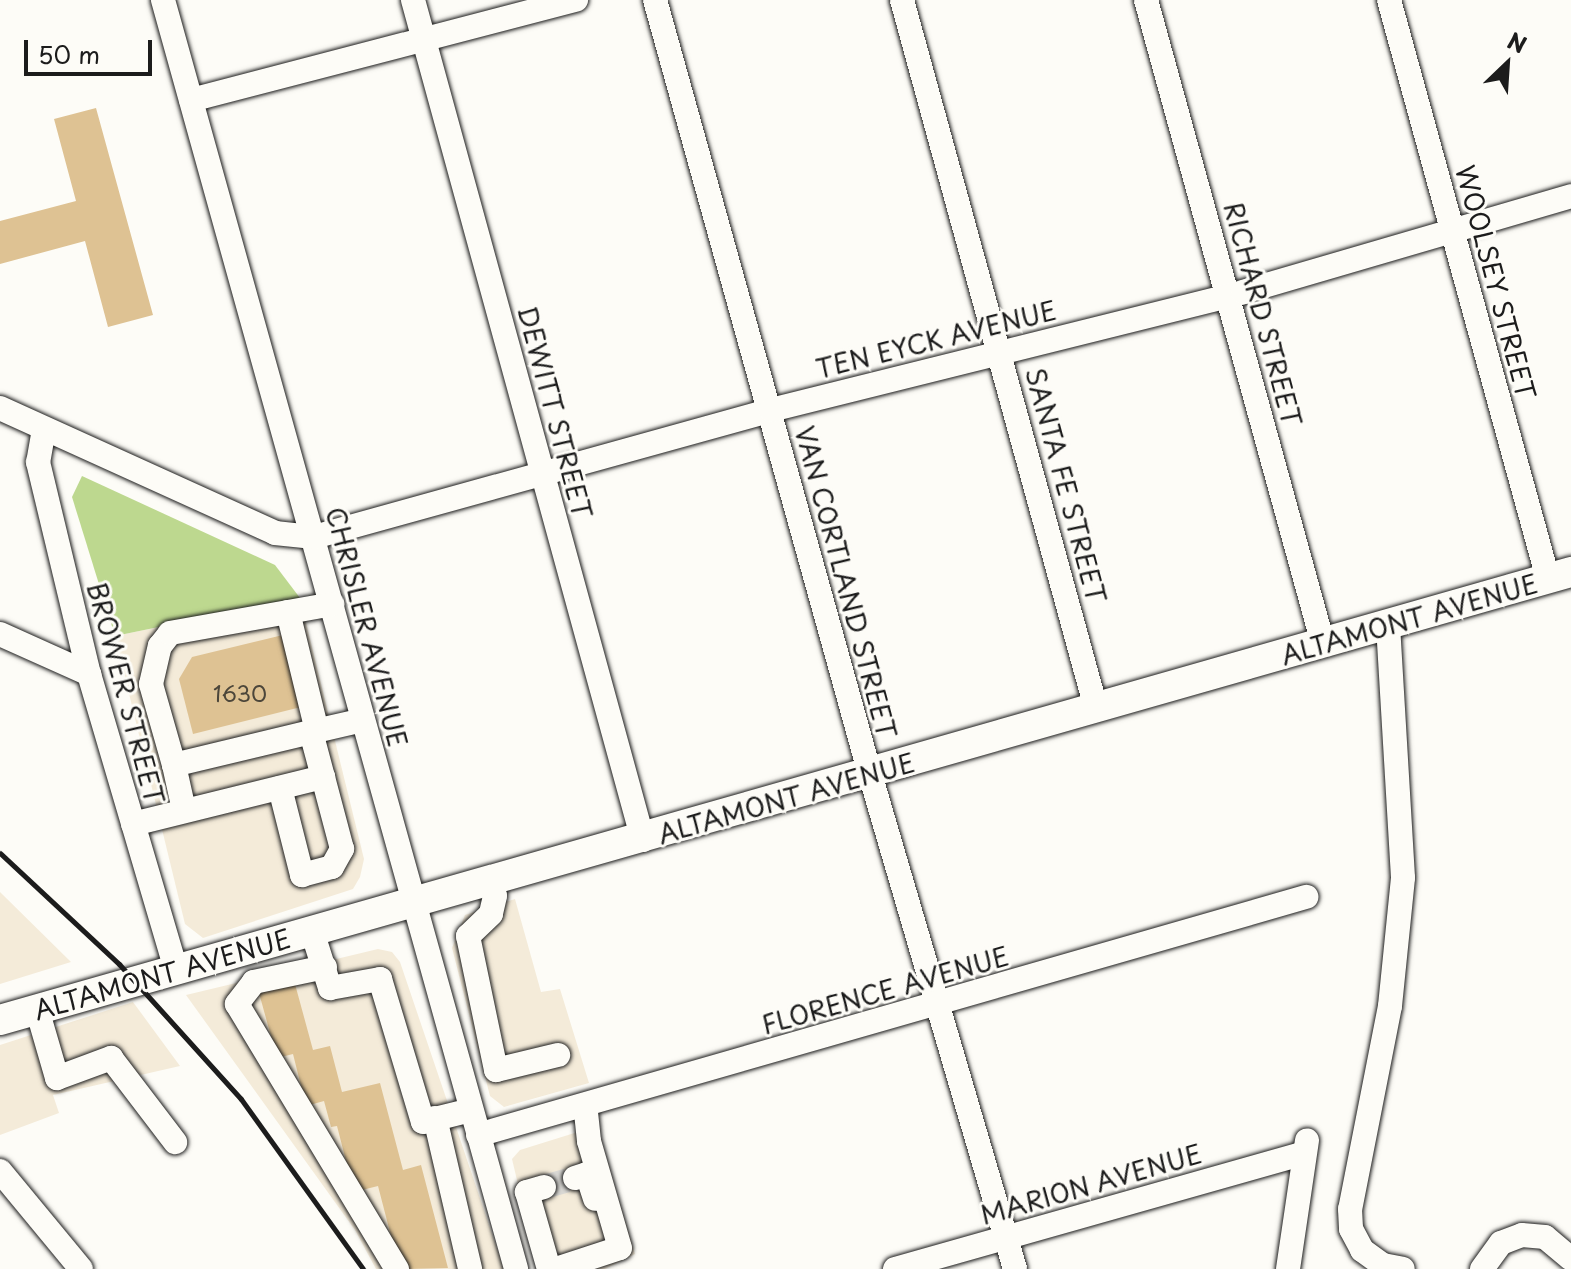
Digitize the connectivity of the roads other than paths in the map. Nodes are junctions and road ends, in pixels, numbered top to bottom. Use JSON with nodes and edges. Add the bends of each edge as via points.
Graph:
{"nodes":[{"id":1,"x":163,"y":0,"type":"edge"},
{"id":2,"x":413,"y":0,"type":"edge"},
{"id":3,"x":518,"y":0,"type":"edge"},
{"id":4,"x":576,"y":0,"type":"edge"},
{"id":5,"x":655,"y":0,"type":"edge"},
{"id":6,"x":902,"y":0,"type":"edge"},
{"id":7,"x":1146,"y":0,"type":"edge"},
{"id":8,"x":1389,"y":0,"type":"edge"},
{"id":9,"x":422,"y":34,"type":"junction"},
{"id":10,"x":191,"y":100,"type":"junction"},
{"id":11,"x":1571,"y":196,"type":"edge"},
{"id":12,"x":1453,"y":229,"type":"junction"},
{"id":13,"x":1229,"y":294,"type":"junction"},
{"id":14,"x":1001,"y":351,"type":"junction"},
{"id":15,"x":0,"y":408,"type":"edge"},
{"id":16,"x":771,"y":410,"type":"junction"},
{"id":17,"x":44,"y":429,"type":"junction"},
{"id":18,"x":543,"y":473,"type":"junction"},
{"id":19,"x":314,"y":537,"type":"junction"},
{"id":20,"x":1559,"y":575,"type":"edge"},
{"id":21,"x":332,"y":604,"type":"junction"},
{"id":22,"x":288,"y":612,"type":"junction"},
{"id":23,"x":1388,"y":625,"type":"junction"},
{"id":24,"x":0,"y":634,"type":"edge"},
{"id":25,"x":1323,"y":644,"type":"junction"},
{"id":26,"x":89,"y":674,"type":"junction"},
{"id":27,"x":1096,"y":708,"type":"junction"},
{"id":28,"x":363,"y":720,"type":"junction"},
{"id":29,"x":314,"y":732,"type":"junction"},
{"id":30,"x":174,"y":765,"type":"junction"},
{"id":31,"x":870,"y":774,"type":"junction"},
{"id":32,"x":323,"y":777,"type":"junction"},
{"id":33,"x":280,"y":788,"type":"junction"},
{"id":34,"x":184,"y":810,"type":"junction"},
{"id":35,"x":133,"y":824,"type":"junction"},
{"id":36,"x":643,"y":840,"type":"junction"},
{"id":37,"x":491,"y":880,"type":"junction"},
{"id":38,"x":1306,"y":897,"type":"dead end"},
{"id":39,"x":411,"y":901,"type":"junction"},
{"id":40,"x":312,"y":931,"type":"junction"},
{"id":41,"x":325,"y":967,"type":"junction"},
{"id":42,"x":176,"y":969,"type":"junction"},
{"id":43,"x":935,"y":1005,"type":"junction"},
{"id":44,"x":37,"y":1009,"type":"junction"},
{"id":45,"x":0,"y":1020,"type":"edge"},
{"id":46,"x":558,"y":1055,"type":"dead end"},
{"id":47,"x":496,"y":1070,"type":"junction"},
{"id":48,"x":462,"y":1078,"type":"junction"},
{"id":49,"x":585,"y":1105,"type":"junction"},
{"id":50,"x":471,"y":1110,"type":"junction"},
{"id":51,"x":435,"y":1118,"type":"junction"},
{"id":52,"x":478,"y":1135,"type":"junction"},
{"id":53,"x":175,"y":1142,"type":"dead end"},
{"id":54,"x":0,"y":1171,"type":"edge"},
{"id":55,"x":575,"y":1178,"type":"dead end"},
{"id":56,"x":544,"y":1187,"type":"dead end"},
{"id":57,"x":1006,"y":1236,"type":"junction"},
{"id":58,"x":1571,"y":1259,"type":"edge"},
{"id":59,"x":510,"y":1268,"type":"edge"},
{"id":60,"x":556,"y":1268,"type":"edge"},
{"id":61,"x":81,"y":1269,"type":"edge"},
{"id":62,"x":397,"y":1269,"type":"edge"},
{"id":63,"x":470,"y":1269,"type":"edge"},
{"id":64,"x":895,"y":1269,"type":"edge"},
{"id":65,"x":1015,"y":1269,"type":"edge"},
{"id":66,"x":1288,"y":1269,"type":"edge"},
{"id":67,"x":1403,"y":1269,"type":"edge"},
{"id":68,"x":1482,"y":1269,"type":"edge"}],
"edges":[{"from":1,"to":10,"type":"street","name":"CHRISLER AVENUE"},
{"from":2,"to":9,"type":"street","name":"DEWITT STREET"},
{"from":3,"to":9,"type":"street"},
{"from":4,"to":9,"type":"street"},
{"from":5,"to":16,"type":"street","name":"VAN CORTLAND STREET"},
{"from":6,"to":14,"type":"street","name":"SANTA FE STREET"},
{"from":7,"to":13,"type":"street","name":"RICHARD STREET"},
{"from":8,"to":12,"type":"street","name":"WOOLSEY STREET"},
{"from":9,"to":10,"type":"street","via":[[222,82]]},
{"from":9,"to":18,"type":"street","name":"DEWITT STREET"},
{"from":10,"to":19,"type":"street","name":"CHRISLER AVENUE"},
{"from":11,"to":12,"type":"street","name":"TEN EYCK AVENUE"},
{"from":12,"to":13,"type":"street","name":"TEN EYCK AVENUE"},
{"from":12,"to":20,"type":"street","name":"WOOLSEY STREET"},
{"from":13,"to":14,"type":"street","name":"TEN EYCK AVENUE"},
{"from":13,"to":25,"type":"street","name":"RICHARD STREET"},
{"from":14,"to":16,"type":"street","name":"TEN EYCK AVENUE"},
{"from":14,"to":27,"type":"street","name":"SANTA FE STREET"},
{"from":15,"to":17,"type":"street"},
{"from":16,"to":18,"type":"street","name":"TEN EYCK AVENUE"},
{"from":16,"to":31,"type":"street","name":"VAN CORTLAND STREET"},
{"from":17,"to":19,"type":"street","via":[[275,533]]},
{"from":17,"to":26,"type":"street","name":"BROWER STREET","via":[[38,462]]},
{"from":18,"to":19,"type":"street","name":"TEN EYCK AVENUE"},
{"from":18,"to":36,"type":"street","name":"DEWITT STREET"},
{"from":19,"to":21,"type":"street","name":"CHRISLER AVENUE"},
{"from":20,"to":23,"type":"main road","name":"ALTAMONT AVENUE"},
{"from":21,"to":22,"type":"street"},
{"from":21,"to":28,"type":"street","name":"CHRISLER AVENUE"},
{"from":22,"to":29,"type":"street"},
{"from":22,"to":30,"type":"street","via":[[170,633],[160,646],[151,684]]},
{"from":23,"to":25,"type":"main road","name":"ALTAMONT AVENUE"},
{"from":23,"to":67,"type":"street","via":[[1403,878],[1390,1006],[1350,1209],[1351,1229],[1362,1250],[1383,1265]]},
{"from":24,"to":26,"type":"street"},
{"from":25,"to":27,"type":"main road","name":"ALTAMONT AVENUE"},
{"from":26,"to":35,"type":"street","name":"BROWER STREET"},
{"from":27,"to":31,"type":"main road","name":"ALTAMONT AVENUE"},
{"from":28,"to":29,"type":"street"},
{"from":28,"to":39,"type":"street","name":"CHRISLER AVENUE"},
{"from":29,"to":30,"type":"street"},
{"from":29,"to":32,"type":"street"},
{"from":30,"to":34,"type":"street"},
{"from":31,"to":36,"type":"main road","name":"ALTAMONT AVENUE"},
{"from":31,"to":43,"type":"street","name":"VAN CORTLAND STREET"},
{"from":32,"to":33,"type":"street"},
{"from":32,"to":33,"type":"street","via":[[342,849],[332,867],[302,875]]},
{"from":33,"to":34,"type":"street"},
{"from":34,"to":35,"type":"street"},
{"from":35,"to":42,"type":"street","name":"BROWER STREET"},
{"from":36,"to":37,"type":"main road","name":"ALTAMONT AVENUE"},
{"from":37,"to":39,"type":"main road","name":"ALTAMONT AVENUE"},
{"from":37,"to":47,"type":"street","via":[[491,914],[468,936]]},
{"from":38,"to":43,"type":"street","name":"FLORENCE AVENUE"},
{"from":39,"to":40,"type":"main road","name":"ALTAMONT AVENUE"},
{"from":39,"to":48,"type":"street","name":"CHRISLER AVENUE"},
{"from":40,"to":41,"type":"street"},
{"from":40,"to":42,"type":"main road","name":"ALTAMONT AVENUE"},
{"from":41,"to":51,"type":"street","via":[[330,988],[380,979],[423,1122]]},
{"from":41,"to":62,"type":"street","via":[[254,982],[237,1004]]},
{"from":42,"to":44,"type":"main road","name":"ALTAMONT AVENUE"},
{"from":43,"to":49,"type":"street","name":"FLORENCE AVENUE"},
{"from":43,"to":57,"type":"street","name":"VAN CORTLAND STREET"},
{"from":44,"to":45,"type":"main road","name":"ALTAMONT AVENUE"},
{"from":44,"to":53,"type":"street","via":[[57,1078],[111,1058]]},
{"from":46,"to":47,"type":"street"},
{"from":47,"to":48,"type":"street"},
{"from":48,"to":50,"type":"street","name":"CHRISLER AVENUE"},
{"from":49,"to":52,"type":"street","name":"FLORENCE AVENUE"},
{"from":49,"to":60,"type":"street","via":[[589,1141],[620,1248]]},
{"from":50,"to":51,"type":"street"},
{"from":50,"to":52,"type":"street","name":"CHRISLER AVENUE"},
{"from":51,"to":63,"type":"street"},
{"from":52,"to":59,"type":"street","name":"CHRISLER AVENUE"},
{"from":54,"to":61,"type":"street"},
{"from":55,"to":60,"type":"street","via":[[587,1174],[608,1240],[570,1252]]},
{"from":56,"to":60,"type":"street","via":[[527,1192]]},
{"from":57,"to":64,"type":"street","name":"MARION AVENUE"},
{"from":57,"to":65,"type":"street","name":"VAN CORTLAND STREET"},
{"from":57,"to":66,"type":"street","name":"MARION AVENUE","via":[[1306,1146]]},
{"from":58,"to":68,"type":"street","via":[[1545,1237],[1522,1235],[1501,1243]]}]}
